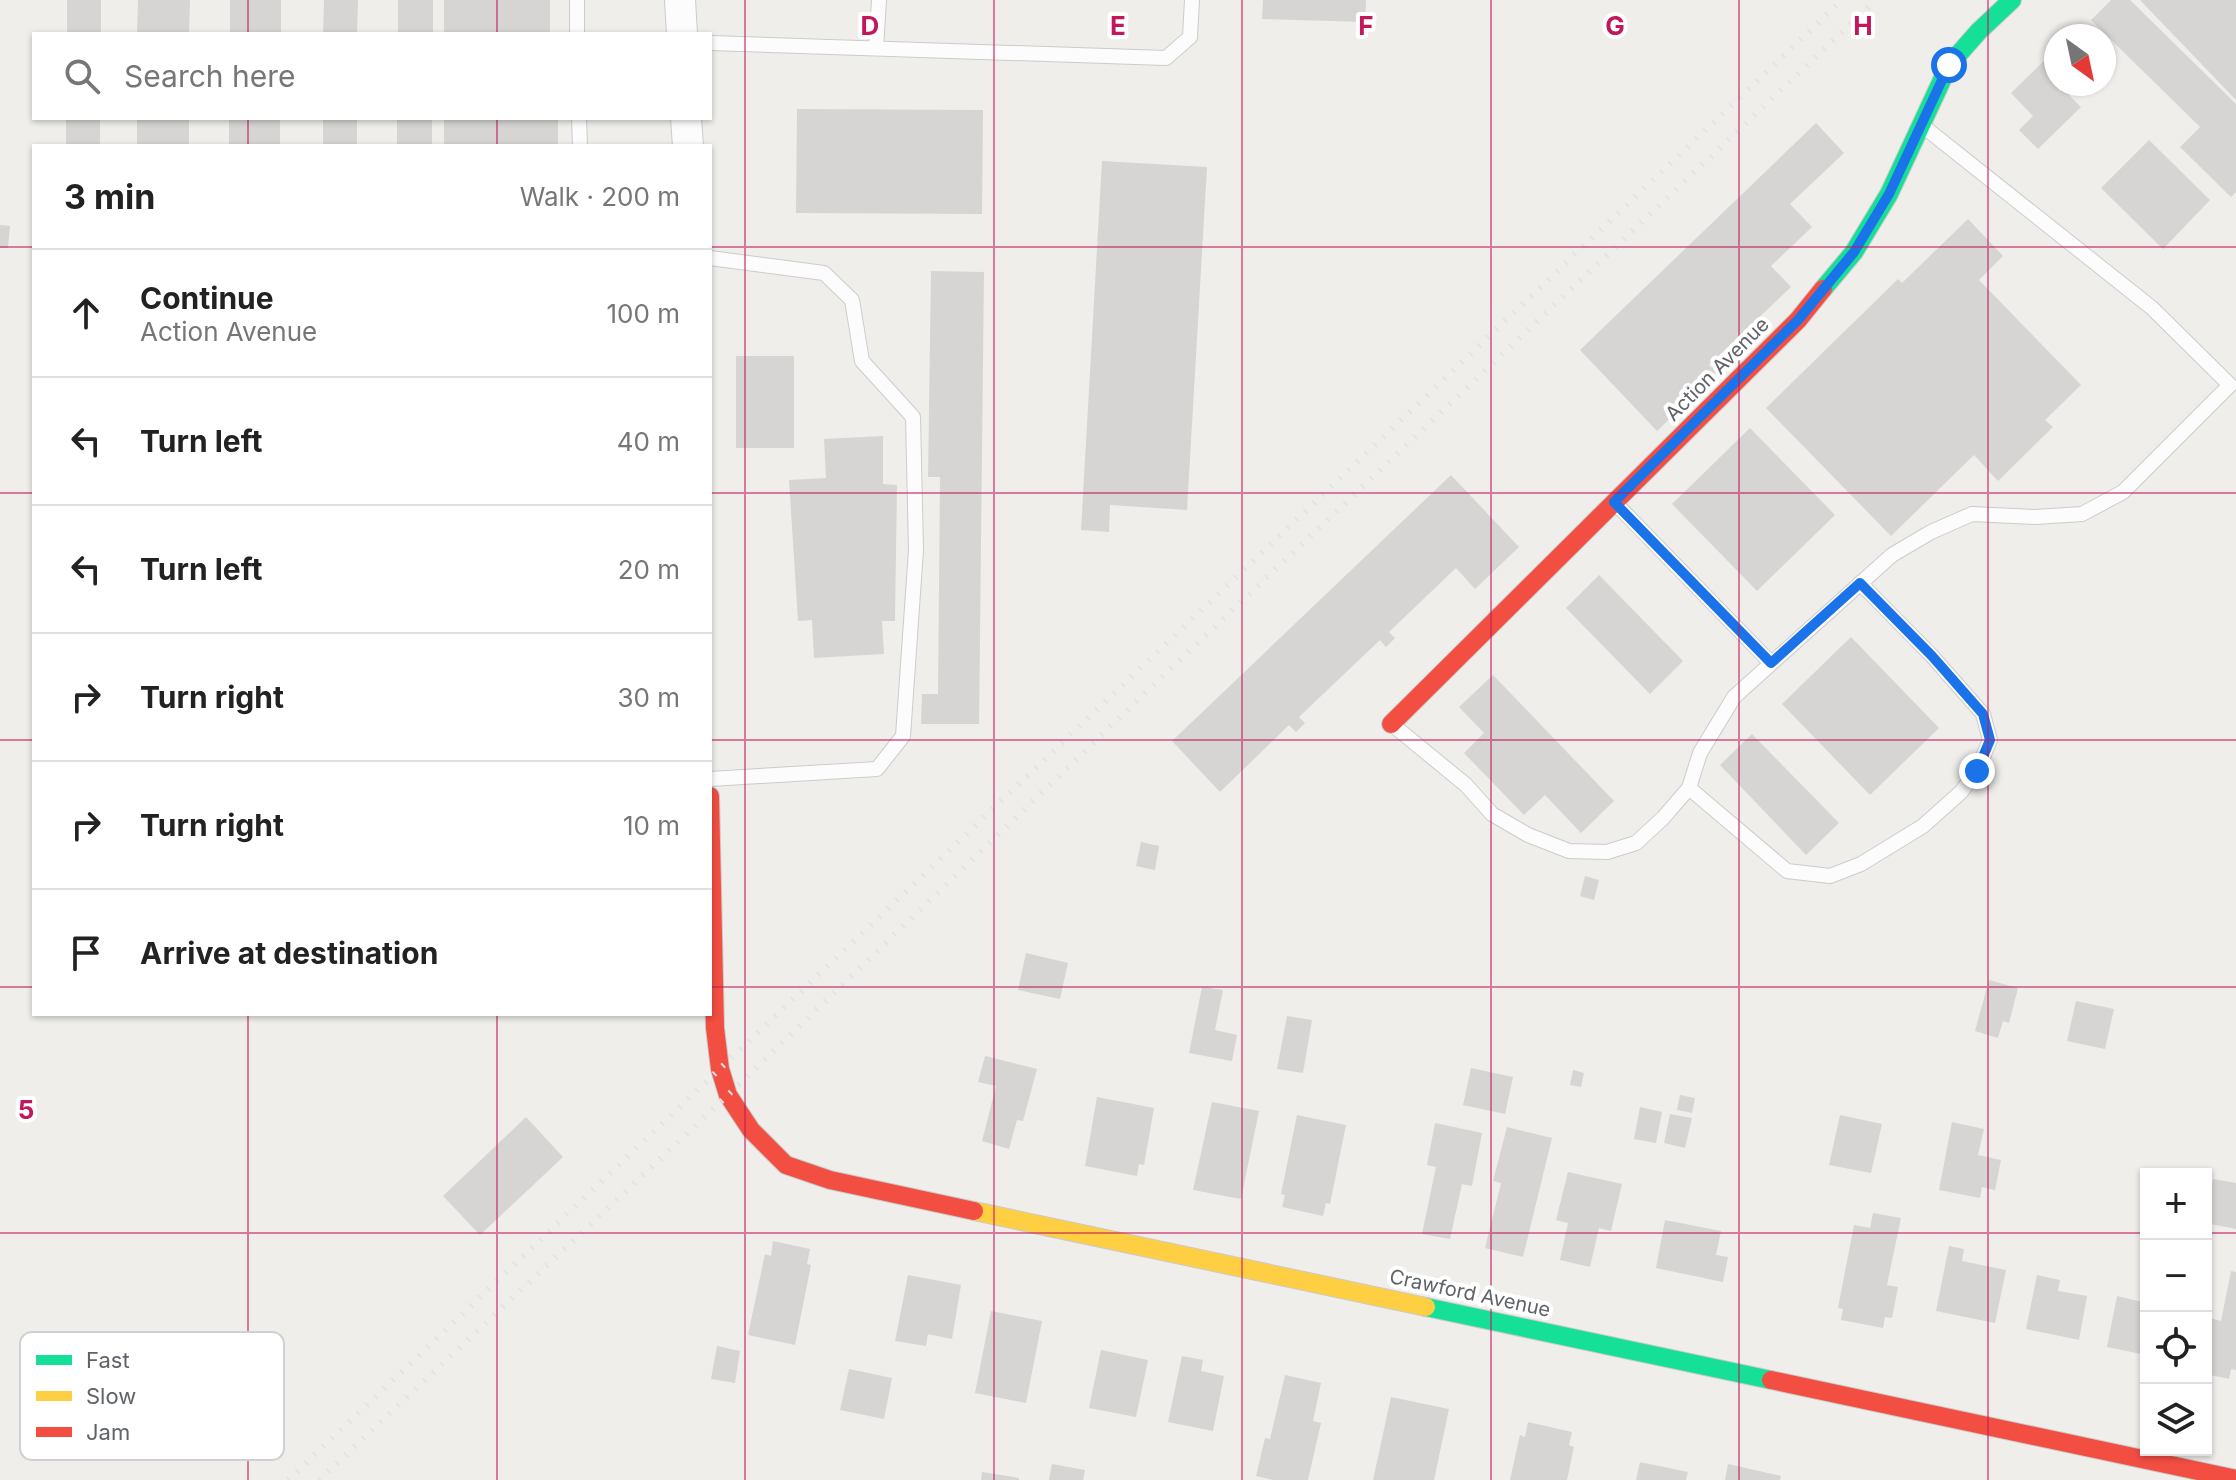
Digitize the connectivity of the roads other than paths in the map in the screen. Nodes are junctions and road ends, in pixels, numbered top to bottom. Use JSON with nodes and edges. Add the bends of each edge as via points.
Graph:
{"nodes":[{"id":1,"x":577,"y":0,"type":"edge"},
{"id":2,"x":680,"y":0,"type":"edge"},
{"id":3,"x":879,"y":0,"type":"edge"},
{"id":4,"x":1192,"y":0,"type":"edge"},
{"id":5,"x":2012,"y":0,"type":"edge"},
{"id":6,"x":577,"y":32,"type":"edge"},
{"id":7,"x":682,"y":32,"type":"edge"},
{"id":8,"x":712,"y":43,"type":"edge"},
{"id":9,"x":876,"y":48,"type":"junction"},
{"id":10,"x":579,"y":120,"type":"edge"},
{"id":11,"x":686,"y":120,"type":"edge"},
{"id":12,"x":1921,"y":126,"type":"junction"},
{"id":13,"x":580,"y":144,"type":"edge"},
{"id":14,"x":688,"y":144,"type":"edge"},
{"id":15,"x":712,"y":258,"type":"edge"},
{"id":16,"x":1614,"y":502,"type":"junction"},
{"id":17,"x":1860,"y":583,"type":"junction"},
{"id":18,"x":1771,"y":663,"type":"junction"},
{"id":19,"x":1391,"y":724,"type":"joint"},
{"id":20,"x":712,"y":779,"type":"edge"},
{"id":21,"x":1689,"y":788,"type":"junction"},
{"id":22,"x":712,"y":889,"type":"edge"},
{"id":23,"x":2236,"y":1479,"type":"edge"}],
"edges":[{"from":1,"to":6,"type":"lane"},
{"from":2,"to":7,"type":"street"},
{"from":3,"to":9,"type":"lane"},
{"from":4,"to":9,"type":"lane","via":[[1190,37],[1166,58]]},
{"from":5,"to":12,"type":"street","name":"Action Avenue","via":[[1949,65]]},
{"from":8,"to":9,"type":"lane"},
{"from":10,"to":13,"type":"lane"},
{"from":11,"to":14,"type":"street"},
{"from":12,"to":16,"type":"street","name":"Action Avenue","via":[[1854,252],[1798,320]]},
{"from":12,"to":17,"type":"lane","via":[[2152,308],[2230,385],[2123,492],[2082,514],[1972,514],[1892,555]]},
{"from":15,"to":20,"type":"lane","via":[[824,273],[852,300],[862,361],[913,417],[916,550],[903,736],[877,769]]},
{"from":16,"to":18,"type":"lane"},
{"from":16,"to":19,"type":"street","name":"Action Avenue"},
{"from":17,"to":18,"type":"lane"},
{"from":17,"to":21,"type":"lane","via":[[1983,714],[1990,740],[1961,792],[1923,826],[1861,864],[1830,876],[1787,871]]},
{"from":18,"to":21,"type":"lane","via":[[1734,697],[1700,753]]},
{"from":19,"to":21,"type":"lane","via":[[1466,785],[1492,814],[1569,851],[1607,852],[1636,843]]},
{"from":22,"to":23,"type":"street","name":"Crawford Avenue","via":[[720,1069],[728,1095],[751,1130],[786,1165],[830,1180]]}]}
